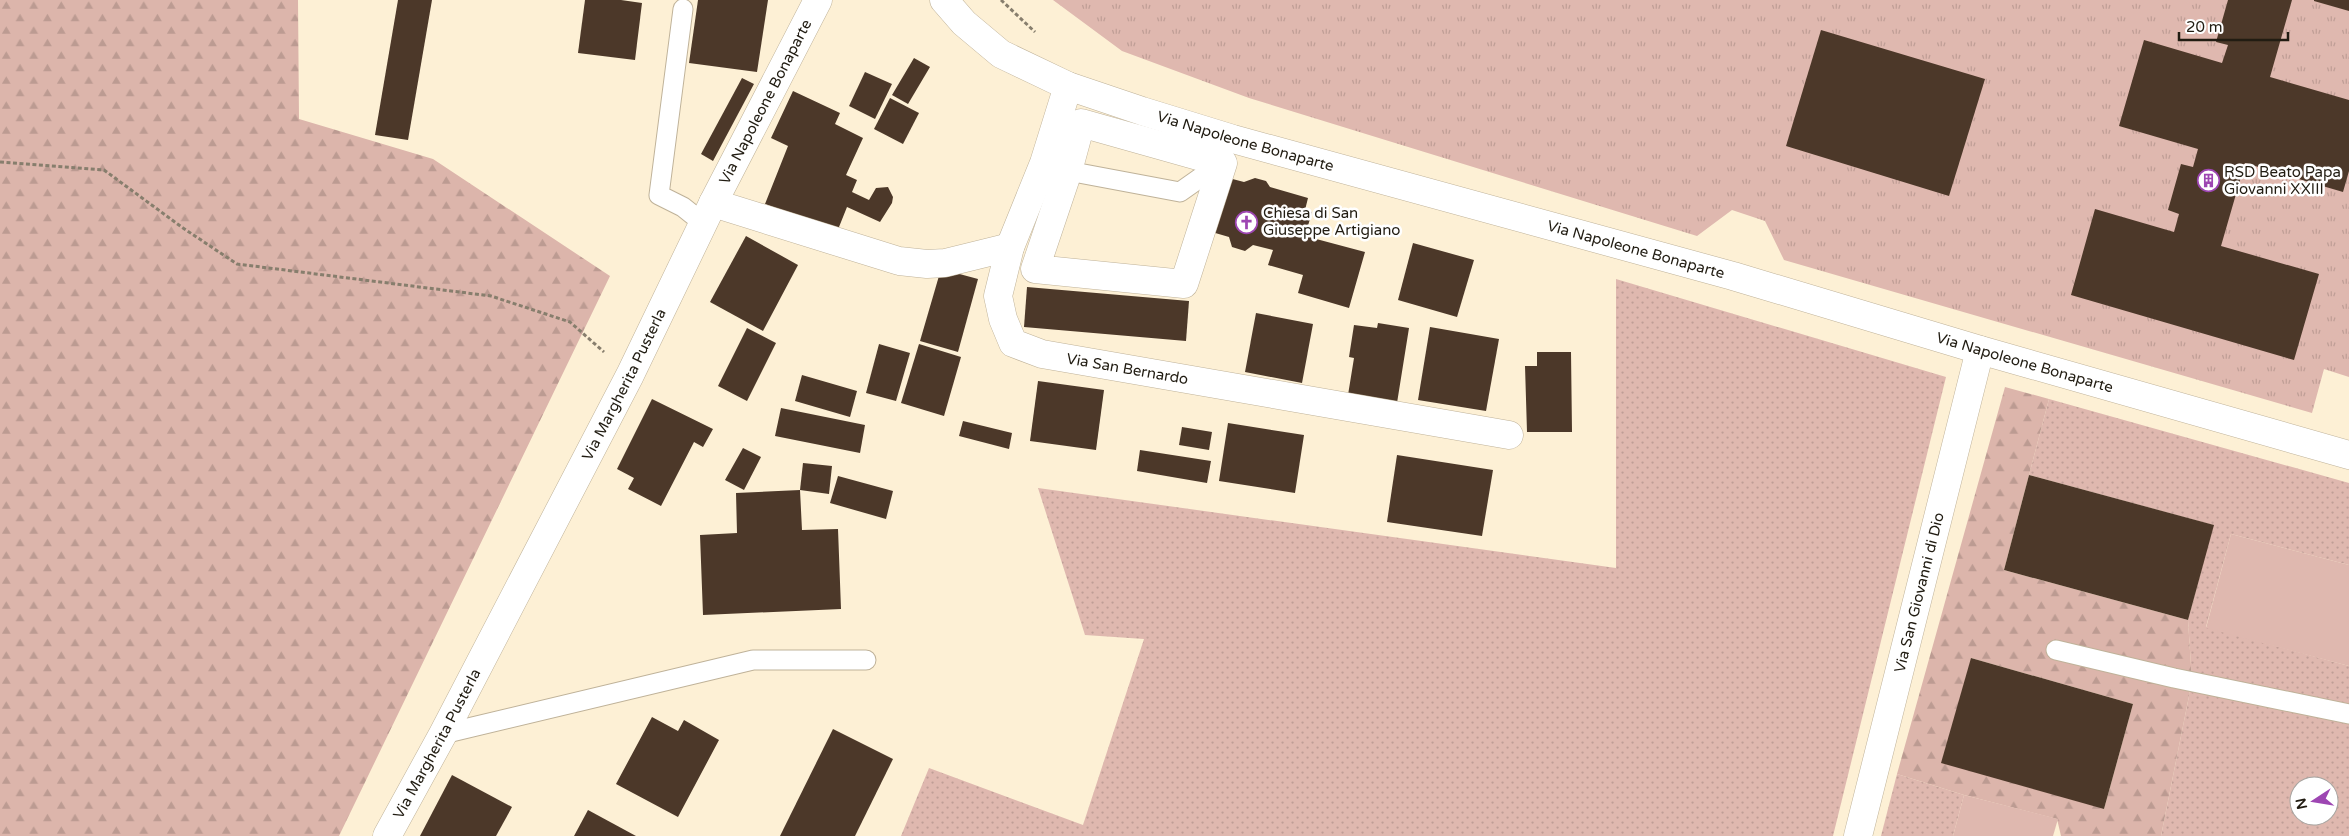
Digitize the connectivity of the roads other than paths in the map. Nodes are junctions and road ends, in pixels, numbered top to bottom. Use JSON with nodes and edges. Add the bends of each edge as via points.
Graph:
{"nodes":[{"id":1,"x":818,"y":0,"type":"edge"},
{"id":2,"x":944,"y":0,"type":"edge"},
{"id":3,"x":683,"y":9,"type":"dead end"},
{"id":4,"x":1068,"y":86,"type":"junction"},
{"id":5,"x":1228,"y":151,"type":"junction"},
{"id":6,"x":1056,"y":167,"type":"junction"},
{"id":7,"x":708,"y":213,"type":"junction"},
{"id":8,"x":1010,"y":247,"type":"junction"},
{"id":9,"x":1980,"y":350,"type":"junction"},
{"id":10,"x":1509,"y":435,"type":"dead end"},
{"id":11,"x":2349,"y":455,"type":"edge"},
{"id":12,"x":2056,"y":650,"type":"dead end"},
{"id":13,"x":866,"y":660,"type":"dead end"},
{"id":14,"x":2349,"y":714,"type":"edge"},
{"id":15,"x":443,"y":734,"type":"junction"},
{"id":16,"x":387,"y":836,"type":"edge"},
{"id":17,"x":1858,"y":836,"type":"edge"}],
"edges":[{"from":1,"to":7,"type":"street","name":"Via Napoleone Bonaparte"},
{"from":2,"to":4,"type":"street","name":"Via Napoleone Bonaparte","via":[[964,23],[1001,54]]},
{"from":3,"to":7,"type":"lane","via":[[658,195],[683,207]]},
{"from":4,"to":5,"type":"street","name":"Via Napoleone Bonaparte"},
{"from":4,"to":6,"type":"street","name":"Via San Bernardo"},
{"from":5,"to":6,"type":"lane","via":[[1180,192]]},
{"from":5,"to":6,"type":"street","via":[[1081,123]]},
{"from":5,"to":6,"type":"street","via":[[1184,284],[1035,269]]},
{"from":5,"to":9,"type":"street","name":"Via Napoleone Bonaparte","via":[[1733,276]]},
{"from":6,"to":8,"type":"street","name":"Via San Bernardo"},
{"from":7,"to":8,"type":"street","via":[[899,261],[944,263]]},
{"from":7,"to":15,"type":"street","name":"Via Margherita Pusterla","via":[[630,375]]},
{"from":8,"to":10,"type":"street","name":"Via San Bernardo","via":[[998,296],[1003,319],[1013,343],[1042,354]]},
{"from":9,"to":11,"type":"street","name":"Via Napoleone Bonaparte"},
{"from":9,"to":17,"type":"street","name":"Via San Giovanni di Dio"},
{"from":12,"to":14,"type":"lane"},
{"from":13,"to":15,"type":"lane","via":[[753,660]]},
{"from":15,"to":16,"type":"street","name":"Via Margherita Pusterla"}]}
